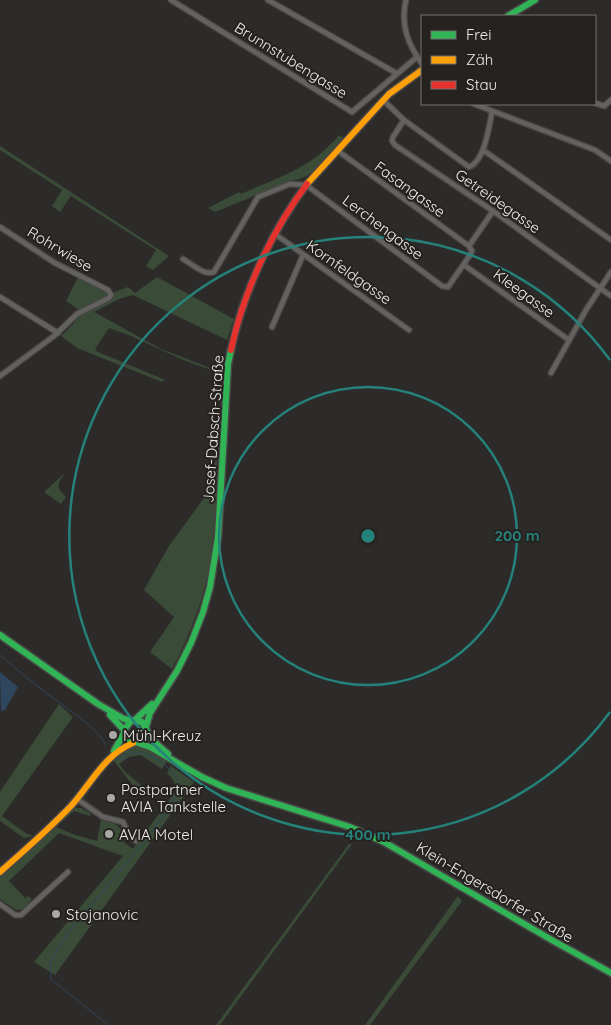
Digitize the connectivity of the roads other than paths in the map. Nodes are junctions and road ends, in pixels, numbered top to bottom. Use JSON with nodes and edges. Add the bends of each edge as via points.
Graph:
{"nodes":[{"id":1,"x":170,"y":0,"type":"edge"},
{"id":2,"x":268,"y":0,"type":"edge"},
{"id":3,"x":406,"y":0,"type":"edge"},
{"id":4,"x":536,"y":0,"type":"edge"},
{"id":5,"x":510,"y":15,"type":"edge"},
{"id":6,"x":417,"y":57,"type":"junction"},
{"id":7,"x":421,"y":63,"type":"edge"},
{"id":8,"x":421,"y":71,"type":"edge"},
{"id":9,"x":396,"y":74,"type":"junction"},
{"id":10,"x":383,"y":100,"type":"junction"},
{"id":11,"x":611,"y":100,"type":"edge"},
{"id":12,"x":596,"y":103,"type":"edge"},
{"id":13,"x":476,"y":105,"type":"edge"},
{"id":14,"x":492,"y":112,"type":"junction"},
{"id":15,"x":404,"y":120,"type":"junction"},
{"id":16,"x":483,"y":150,"type":"junction"},
{"id":17,"x":338,"y":151,"type":"junction"},
{"id":18,"x":611,"y":161,"type":"edge"},
{"id":19,"x":306,"y":185,"type":"junction"},
{"id":20,"x":492,"y":211,"type":"junction"},
{"id":21,"x":0,"y":227,"type":"edge"},
{"id":22,"x":275,"y":234,"type":"junction"},
{"id":23,"x":611,"y":240,"type":"edge"},
{"id":24,"x":469,"y":246,"type":"junction"},
{"id":25,"x":303,"y":255,"type":"junction"},
{"id":26,"x":183,"y":259,"type":"dead end"},
{"id":27,"x":464,"y":265,"type":"junction"},
{"id":28,"x":611,"y":272,"type":"edge"},
{"id":29,"x":599,"y":288,"type":"junction"},
{"id":30,"x":611,"y":296,"type":"edge"},
{"id":31,"x":0,"y":297,"type":"edge"},
{"id":32,"x":272,"y":327,"type":"dead end"},
{"id":33,"x":409,"y":330,"type":"dead end"},
{"id":34,"x":58,"y":333,"type":"junction"},
{"id":35,"x":569,"y":340,"type":"junction"},
{"id":36,"x":551,"y":373,"type":"dead end"},
{"id":37,"x":0,"y":376,"type":"edge"},
{"id":38,"x":0,"y":635,"type":"edge"},
{"id":39,"x":161,"y":694,"type":"junction"},
{"id":40,"x":98,"y":704,"type":"junction"},
{"id":41,"x":133,"y":721,"type":"junction"},
{"id":42,"x":146,"y":730,"type":"junction"},
{"id":43,"x":124,"y":732,"type":"junction"},
{"id":44,"x":135,"y":743,"type":"junction"},
{"id":45,"x":112,"y":757,"type":"junction"},
{"id":46,"x":170,"y":757,"type":"junction"},
{"id":47,"x":78,"y":799,"type":"junction"},
{"id":48,"x":136,"y":841,"type":"dead end"},
{"id":49,"x":0,"y":872,"type":"edge"},
{"id":50,"x":68,"y":872,"type":"dead end"},
{"id":51,"x":0,"y":904,"type":"edge"},
{"id":52,"x":611,"y":973,"type":"edge"}],
"edges":[{"from":1,"to":9,"type":"street","name":"Brunnstubengasse","via":[[352,112]]},
{"from":2,"to":9,"type":"street"},
{"from":3,"to":6,"type":"street","via":[[404,27]]},
{"from":4,"to":5,"type":"main road"},
{"from":6,"to":7,"type":"street"},
{"from":6,"to":9,"type":"street","name":"Brunnstubengasse"},
{"from":8,"to":10,"type":"main road","name":"Josef-Dabsch-Straße"},
{"from":10,"to":15,"type":"street"},
{"from":10,"to":17,"type":"main road","name":"Josef-Dabsch-Straße"},
{"from":11,"to":12,"type":"street","via":[[604,106]]},
{"from":13,"to":14,"type":"street"},
{"from":14,"to":16,"type":"street"},
{"from":14,"to":18,"type":"street","via":[[595,150]]},
{"from":15,"to":16,"type":"street","via":[[469,166]]},
{"from":15,"to":20,"type":"street","name":"Getreidegasse","via":[[393,137],[394,144]]},
{"from":16,"to":23,"type":"street"},
{"from":17,"to":19,"type":"main road","name":"Josef-Dabsch-Straße"},
{"from":17,"to":24,"type":"street","name":"Fasangasse"},
{"from":19,"to":22,"type":"main road","name":"Josef-Dabsch-Straße"},
{"from":19,"to":26,"type":"street","via":[[290,184],[258,196],[214,272],[205,272]]},
{"from":19,"to":27,"type":"street","name":"Lerchengasse","via":[[446,288]]},
{"from":20,"to":24,"type":"street"},
{"from":20,"to":29,"type":"street","name":"Getreidegasse"},
{"from":21,"to":34,"type":"street","name":"Rohrwiese","via":[[55,263],[109,291],[110,298],[83,310]]},
{"from":22,"to":25,"type":"street","name":"Kornfeldgasse"},
{"from":22,"to":39,"type":"main road","name":"Josef-Dabsch-Straße","via":[[247,295],[229,354],[218,538],[210,588],[191,643]]},
{"from":24,"to":27,"type":"street","via":[[471,252]]},
{"from":25,"to":32,"type":"street"},
{"from":25,"to":33,"type":"street","name":"Kornfeldgasse"},
{"from":27,"to":35,"type":"street","name":"Kleegasse"},
{"from":28,"to":29,"type":"street"},
{"from":29,"to":30,"type":"street","name":"Getreidegasse"},
{"from":29,"to":35,"type":"street"},
{"from":31,"to":34,"type":"street"},
{"from":34,"to":37,"type":"street"},
{"from":35,"to":36,"type":"street"},
{"from":38,"to":40,"type":"main road"},
{"from":39,"to":41,"type":"main road","name":"Josef-Dabsch-Straße"},
{"from":39,"to":42,"type":"main road","name":"Josef-Dabsch-Straße","via":[[149,715]]},
{"from":40,"to":41,"type":"main road","via":[[121,718]]},
{"from":40,"to":43,"type":"main road"},
{"from":41,"to":42,"type":"main road","via":[[142,722]]},
{"from":41,"to":43,"type":"main road"},
{"from":42,"to":44,"type":"main road","via":[[143,740]]},
{"from":42,"to":46,"type":"main road","name":"Klein-Engersdorfer Straße"},
{"from":43,"to":44,"type":"main road","via":[[127,739]]},
{"from":43,"to":45,"type":"main road"},
{"from":44,"to":45,"type":"main road","via":[[124,746]]},
{"from":44,"to":46,"type":"main road","name":"Klein-Engersdorfer Straße"},
{"from":45,"to":47,"type":"main road"},
{"from":46,"to":52,"type":"main road","name":"Klein-Engersdorfer Straße","via":[[230,789],[335,822],[385,843]]},
{"from":47,"to":48,"type":"street","via":[[103,817],[123,822],[129,836]]},
{"from":47,"to":49,"type":"main road"},
{"from":50,"to":51,"type":"street","via":[[20,915]]}]}
